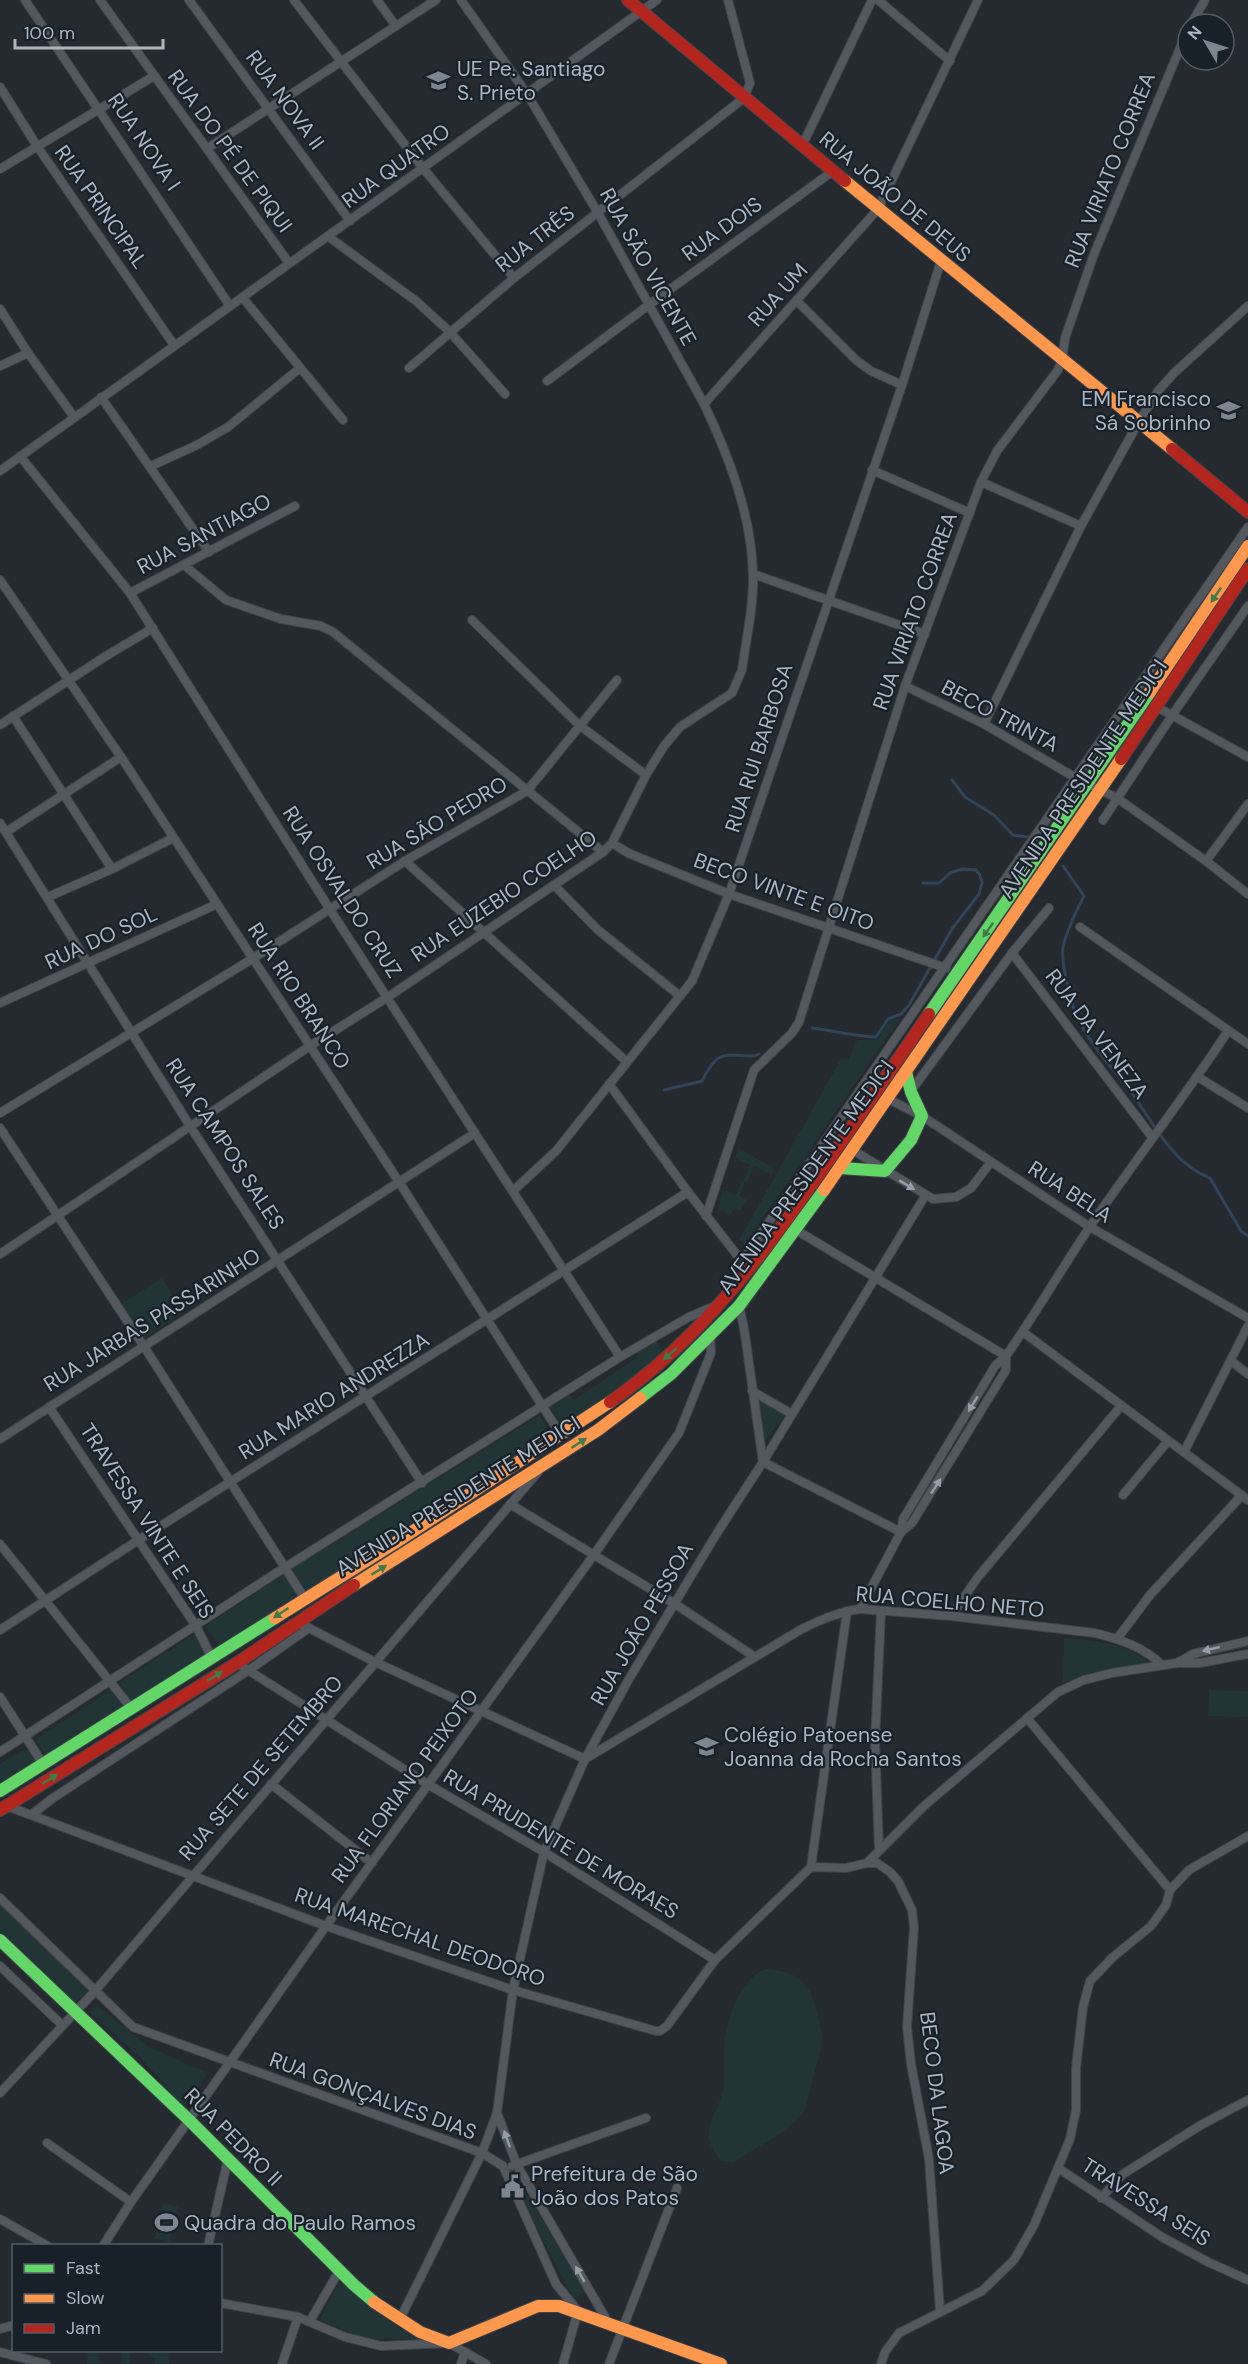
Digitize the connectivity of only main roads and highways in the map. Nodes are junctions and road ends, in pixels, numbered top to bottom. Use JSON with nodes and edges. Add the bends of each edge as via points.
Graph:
{"nodes":[{"id":1,"x":628,"y":0,"type":"edge"},
{"id":2,"x":1248,"y":512,"type":"edge"},
{"id":3,"x":1248,"y":546,"type":"edge"},
{"id":4,"x":1248,"y":569,"type":"edge"},
{"id":5,"x":1094,"y":787,"type":"junction"},
{"id":6,"x":906,"y":1072,"type":"junction"},
{"id":7,"x":840,"y":1168,"type":"junction"},
{"id":8,"x":751,"y":1269,"type":"junction"},
{"id":9,"x":724,"y":1302,"type":"junction"},
{"id":10,"x":739,"y":1306,"type":"junction"},
{"id":11,"x":701,"y":1326,"type":"junction"},
{"id":12,"x":710,"y":1336,"type":"junction"},
{"id":13,"x":590,"y":1416,"type":"junction"},
{"id":14,"x":598,"y":1430,"type":"junction"},
{"id":15,"x":189,"y":1673,"type":"junction"},
{"id":16,"x":197,"y":1687,"type":"junction"},
{"id":17,"x":0,"y":1791,"type":"edge"},
{"id":18,"x":3,"y":1808,"type":"edge"},
{"id":19,"x":0,"y":1941,"type":"edge"},
{"id":20,"x":713,"y":2363,"type":"edge"}],
"edges":[{"from":1,"to":2,"type":"main road","name":"RUA JOÃO DE DEUS"},
{"from":3,"to":5,"type":"main road","name":"AVENIDA PRESIDENTE MEDICI","one_way":true},
{"from":4,"to":5,"type":"main road","name":"AVENIDA PRESIDENTE MEDICI","via":[[1157,706]]},
{"from":5,"to":6,"type":"main road","name":"AVENIDA PRESIDENTE MEDICI"},
{"from":5,"to":8,"type":"main road","name":"AVENIDA PRESIDENTE MEDICI","one_way":true},
{"from":6,"to":7,"type":"main road","name":"AVENIDA PRESIDENTE MEDICI"},
{"from":6,"to":7,"type":"main road","via":[[922,1116],[911,1140],[885,1171]]},
{"from":7,"to":8,"type":"main road","name":"AVENIDA PRESIDENTE MEDICI","via":[[796,1230]]},
{"from":8,"to":9,"type":"main road","name":"AVENIDA PRESIDENTE MEDICI"},
{"from":8,"to":10,"type":"main road","name":"AVENIDA PRESIDENTE MEDICI"},
{"from":9,"to":10,"type":"main road"},
{"from":9,"to":11,"type":"main road","name":"AVENIDA PRESIDENTE MEDICI"},
{"from":10,"to":12,"type":"main road","name":"AVENIDA PRESIDENTE MEDICI"},
{"from":11,"to":12,"type":"main road"},
{"from":11,"to":13,"type":"main road","name":"AVENIDA PRESIDENTE MEDICI","one_way":true,"via":[[630,1388]]},
{"from":12,"to":14,"type":"main road","name":"AVENIDA PRESIDENTE MEDICI","via":[[671,1374]]},
{"from":13,"to":14,"type":"main road"},
{"from":13,"to":15,"type":"main road","name":"AVENIDA PRESIDENTE MEDICI","one_way":true},
{"from":16,"to":14,"type":"main road","name":"AVENIDA PRESIDENTE MEDICI","one_way":true},
{"from":15,"to":16,"type":"main road"},
{"from":15,"to":17,"type":"main road","name":"AVENIDA PRESIDENTE MEDICI"},
{"from":18,"to":16,"type":"main road","name":"AVENIDA PRESIDENTE MEDICI","one_way":true},
{"from":19,"to":20,"type":"main road","name":"RUA PEDRO II","via":[[189,2120],[339,2271],[376,2304],[420,2332],[449,2343],[550,2304]]}]}
